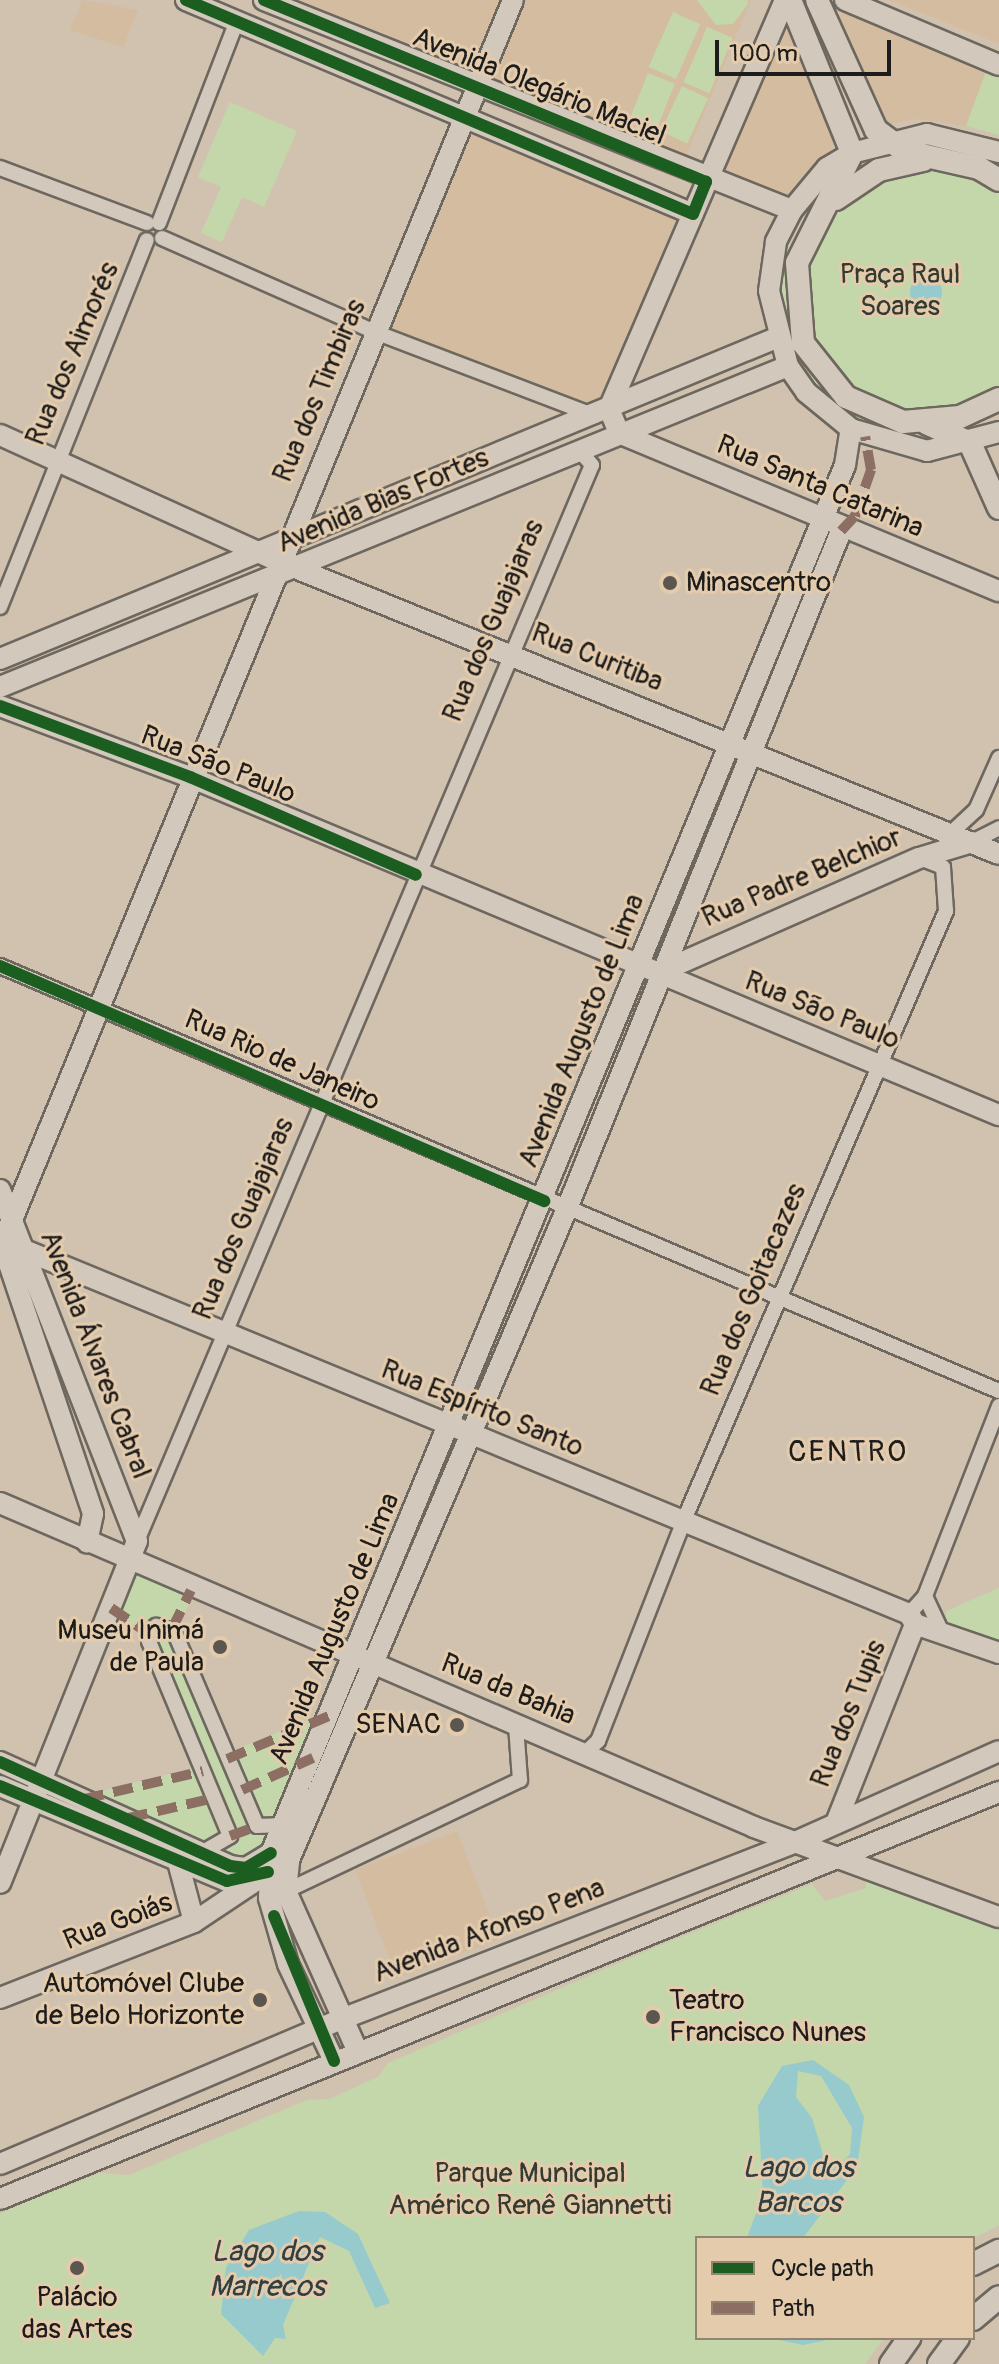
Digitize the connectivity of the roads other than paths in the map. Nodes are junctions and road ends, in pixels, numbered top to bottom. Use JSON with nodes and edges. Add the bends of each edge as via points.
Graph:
{"nodes":[{"id":1,"x":186,"y":0,"type":"edge"},
{"id":2,"x":264,"y":0,"type":"edge"},
{"id":3,"x":513,"y":0,"type":"edge"},
{"id":4,"x":787,"y":0,"type":"edge"},
{"id":5,"x":817,"y":0,"type":"edge"},
{"id":6,"x":845,"y":0,"type":"edge"},
{"id":7,"x":775,"y":10,"type":"edge"},
{"id":8,"x":237,"y":21,"type":"junction"},
{"id":9,"x":999,"y":65,"type":"edge"},
{"id":10,"x":477,"y":88,"type":"junction"},
{"id":11,"x":464,"y":117,"type":"junction"},
{"id":12,"x":887,"y":138,"type":"junction"},
{"id":13,"x":999,"y":152,"type":"edge"},
{"id":14,"x":852,"y":153,"type":"junction"},
{"id":15,"x":936,"y":160,"type":"junction"},
{"id":16,"x":0,"y":168,"type":"edge"},
{"id":17,"x":999,"y":180,"type":"edge"},
{"id":18,"x":706,"y":182,"type":"junction"},
{"id":19,"x":826,"y":208,"type":"junction"},
{"id":20,"x":792,"y":210,"type":"junction"},
{"id":21,"x":693,"y":214,"type":"junction"},
{"id":22,"x":153,"y":231,"type":"junction"},
{"id":23,"x":375,"y":332,"type":"junction"},
{"id":24,"x":776,"y":338,"type":"junction"},
{"id":25,"x":788,"y":366,"type":"junction"},
{"id":26,"x":999,"y":399,"type":"edge"},
{"id":27,"x":602,"y":412,"type":"junction"},
{"id":28,"x":925,"y":423,"type":"junction"},
{"id":29,"x":851,"y":429,"type":"junction"},
{"id":30,"x":999,"y":432,"type":"edge"},
{"id":31,"x":619,"y":433,"type":"junction"},
{"id":32,"x":0,"y":435,"type":"edge"},
{"id":33,"x":970,"y":443,"type":"junction"},
{"id":34,"x":579,"y":450,"type":"junction"},
{"id":35,"x":57,"y":459,"type":"junction"},
{"id":36,"x":999,"y":508,"type":"edge"},
{"id":37,"x":820,"y":519,"type":"junction"},
{"id":38,"x":841,"y":531,"type":"junction"},
{"id":39,"x":288,"y":540,"type":"junction"},
{"id":40,"x":276,"y":564,"type":"junction"},
{"id":41,"x":999,"y":591,"type":"edge"},
{"id":42,"x":0,"y":607,"type":"edge"},
{"id":43,"x":511,"y":653,"type":"junction"},
{"id":44,"x":0,"y":659,"type":"edge"},
{"id":45,"x":0,"y":687,"type":"edge"},
{"id":46,"x":0,"y":706,"type":"edge"},
{"id":47,"x":727,"y":740,"type":"junction"},
{"id":48,"x":748,"y":748,"type":"junction"},
{"id":49,"x":999,"y":758,"type":"edge"},
{"id":50,"x":190,"y":777,"type":"junction"},
{"id":51,"x":926,"y":823,"type":"junction"},
{"id":52,"x":999,"y":830,"type":"edge"},
{"id":53,"x":951,"y":833,"type":"junction"},
{"id":54,"x":972,"y":842,"type":"junction"},
{"id":55,"x":999,"y":854,"type":"edge"},
{"id":56,"x":919,"y":858,"type":"junction"},
{"id":57,"x":416,"y":875,"type":"junction"},
{"id":58,"x":0,"y":966,"type":"edge"},
{"id":59,"x":638,"y":967,"type":"junction"},
{"id":60,"x":658,"y":973,"type":"junction"},
{"id":61,"x":98,"y":1007,"type":"junction"},
{"id":62,"x":878,"y":1067,"type":"junction"},
{"id":63,"x":323,"y":1105,"type":"junction"},
{"id":64,"x":999,"y":1115,"type":"edge"},
{"id":65,"x":0,"y":1190,"type":"edge"},
{"id":66,"x":544,"y":1201,"type":"junction"},
{"id":67,"x":566,"y":1211,"type":"junction"},
{"id":68,"x":13,"y":1219,"type":"junction"},
{"id":69,"x":1,"y":1242,"type":"edge"},
{"id":70,"x":24,"y":1251,"type":"junction"},
{"id":71,"x":778,"y":1299,"type":"junction"},
{"id":72,"x":225,"y":1336,"type":"junction"},
{"id":73,"x":999,"y":1391,"type":"edge"},
{"id":74,"x":999,"y":1406,"type":"edge"},
{"id":75,"x":449,"y":1426,"type":"junction"},
{"id":76,"x":470,"y":1434,"type":"junction"},
{"id":77,"x":0,"y":1503,"type":"edge"},
{"id":78,"x":684,"y":1520,"type":"junction"},
{"id":79,"x":137,"y":1541,"type":"junction"},
{"id":80,"x":87,"y":1542,"type":"junction"},
{"id":81,"x":129,"y":1563,"type":"junction"},
{"id":82,"x":925,"y":1596,"type":"junction"},
{"id":83,"x":912,"y":1619,"type":"junction"},
{"id":84,"x":940,"y":1628,"type":"junction"},
{"id":85,"x":999,"y":1653,"type":"edge"},
{"id":86,"x":356,"y":1656,"type":"junction"},
{"id":87,"x":376,"y":1664,"type":"junction"},
{"id":88,"x":516,"y":1725,"type":"junction"},
{"id":89,"x":999,"y":1751,"type":"edge"},
{"id":90,"x":585,"y":1753,"type":"junction"},
{"id":91,"x":0,"y":1762,"type":"edge"},
{"id":92,"x":45,"y":1781,"type":"junction"},
{"id":93,"x":0,"y":1786,"type":"edge"},
{"id":94,"x":999,"y":1792,"type":"edge"},
{"id":95,"x":36,"y":1801,"type":"junction"},
{"id":96,"x":836,"y":1823,"type":"junction"},
{"id":97,"x":283,"y":1825,"type":"junction"},
{"id":98,"x":795,"y":1842,"type":"junction"},
{"id":99,"x":870,"y":1851,"type":"junction"},
{"id":100,"x":200,"y":1853,"type":"junction"},
{"id":101,"x":839,"y":1857,"type":"junction"},
{"id":102,"x":178,"y":1862,"type":"junction"},
{"id":103,"x":276,"y":1862,"type":"junction"},
{"id":104,"x":0,"y":1883,"type":"edge"},
{"id":105,"x":240,"y":1885,"type":"junction"},
{"id":106,"x":286,"y":1891,"type":"junction"},
{"id":107,"x":274,"y":1916,"type":"junction"},
{"id":108,"x":999,"y":1917,"type":"edge"},
{"id":109,"x":194,"y":1922,"type":"junction"},
{"id":110,"x":0,"y":1998,"type":"edge"},
{"id":111,"x":342,"y":2019,"type":"junction"},
{"id":112,"x":318,"y":2031,"type":"junction"},
{"id":113,"x":357,"y":2050,"type":"junction"},
{"id":114,"x":334,"y":2061,"type":"junction"},
{"id":115,"x":0,"y":2164,"type":"edge"},
{"id":116,"x":0,"y":2199,"type":"edge"},
{"id":117,"x":999,"y":2251,"type":"edge"},
{"id":118,"x":975,"y":2263,"type":"edge"},
{"id":119,"x":999,"y":2297,"type":"edge"},
{"id":120,"x":975,"y":2317,"type":"edge"},
{"id":121,"x":908,"y":2340,"type":"edge"},
{"id":122,"x":957,"y":2340,"type":"edge"},
{"id":123,"x":891,"y":2364,"type":"edge"},
{"id":124,"x":939,"y":2364,"type":"edge"}],
"edges":[{"from":1,"to":8,"type":"street","name":"Avenida Olegário Maciel"},
{"from":2,"to":10,"type":"street","name":"Avenida Olegário Maciel"},
{"from":3,"to":10,"type":"street","name":"Rua dos Timbiras"},
{"from":4,"to":7,"type":"street"},
{"from":4,"to":14,"type":"main road"},
{"from":5,"to":12,"type":"main road","via":[[870,123]]},
{"from":6,"to":9,"type":"street"},
{"from":7,"to":18,"type":"street"},
{"from":8,"to":11,"type":"street","name":"Avenida Olegário Maciel"},
{"from":8,"to":22,"type":"street","name":"Rua dos Aimorés"},
{"from":10,"to":11,"type":"street","name":"Rua dos Timbiras"},
{"from":10,"to":18,"type":"street","name":"Avenida Olegário Maciel"},
{"from":11,"to":21,"type":"street","name":"Avenida Olegário Maciel"},
{"from":11,"to":23,"type":"street","name":"Rua dos Timbiras"},
{"from":12,"to":13,"type":"street","via":[[948,135]]},
{"from":12,"to":14,"type":"street"},
{"from":12,"to":15,"type":"main road"},
{"from":14,"to":19,"type":"main road"},
{"from":14,"to":20,"type":"street","via":[[827,168]]},
{"from":15,"to":17,"type":"main road"},
{"from":15,"to":19,"type":"main road","via":[[879,170]]},
{"from":16,"to":22,"type":"street"},
{"from":18,"to":20,"type":"street","name":"Avenida Olegário Maciel"},
{"from":18,"to":21,"type":"street"},
{"from":19,"to":28,"type":"main road","via":[[797,263],[803,343],[846,397],[875,413]]},
{"from":20,"to":24,"type":"street","via":[[772,262]]},
{"from":21,"to":27,"type":"street"},
{"from":22,"to":23,"type":"street"},
{"from":22,"to":35,"type":"street","name":"Rua dos Aimorés"},
{"from":23,"to":27,"type":"street"},
{"from":23,"to":39,"type":"street","name":"Rua dos Timbiras"},
{"from":24,"to":25,"type":"street"},
{"from":24,"to":27,"type":"street","name":"Avenida Bias Fortes"},
{"from":25,"to":29,"type":"street","via":[[806,392]]},
{"from":25,"to":31,"type":"street","name":"Avenida Bias Fortes"},
{"from":26,"to":28,"type":"main road"},
{"from":27,"to":31,"type":"street"},
{"from":27,"to":39,"type":"street","name":"Avenida Bias Fortes"},
{"from":28,"to":33,"type":"main road"},
{"from":29,"to":33,"type":"street","via":[[906,449]]},
{"from":29,"to":37,"type":"street","name":"Avenida Augusto de Lima","via":[[845,465]]},
{"from":30,"to":33,"type":"street"},
{"from":31,"to":34,"type":"street","name":"Avenida Bias Fortes"},
{"from":31,"to":37,"type":"street","name":"Rua Santa Catarina"},
{"from":32,"to":35,"type":"street","name":"Rua Curitiba"},
{"from":33,"to":36,"type":"main road"},
{"from":34,"to":40,"type":"street","name":"Avenida Bias Fortes"},
{"from":34,"to":43,"type":"street","name":"Rua dos Guajajaras","via":[[592,465]]},
{"from":35,"to":40,"type":"street","name":"Rua Curitiba"},
{"from":35,"to":42,"type":"street","name":"Rua dos Aimorés"},
{"from":37,"to":38,"type":"street","name":"Rua Santa Catarina"},
{"from":37,"to":47,"type":"street","name":"Avenida Augusto de Lima"},
{"from":38,"to":41,"type":"street","name":"Rua Santa Catarina"},
{"from":38,"to":48,"type":"street","name":"Avenida Augusto de Lima"},
{"from":39,"to":40,"type":"street","name":"Rua dos Timbiras"},
{"from":40,"to":43,"type":"street","name":"Rua Curitiba"},
{"from":40,"to":44,"type":"street","name":"Avenida Bias Fortes"},
{"from":40,"to":45,"type":"street","name":"Avenida Bias Fortes"},
{"from":40,"to":50,"type":"street","name":"Rua dos Timbiras"},
{"from":43,"to":47,"type":"street","name":"Rua Curitiba"},
{"from":43,"to":57,"type":"street","name":"Rua dos Guajajaras"},
{"from":46,"to":50,"type":"street","name":"Rua São Paulo"},
{"from":47,"to":48,"type":"street","name":"Rua Curitiba"},
{"from":47,"to":59,"type":"street","name":"Avenida Augusto de Lima"},
{"from":48,"to":51,"type":"street","name":"Rua Curitiba"},
{"from":48,"to":60,"type":"street","name":"Avenida Augusto de Lima"},
{"from":49,"to":53,"type":"street","via":[[976,810]]},
{"from":50,"to":57,"type":"street","name":"Rua São Paulo"},
{"from":50,"to":61,"type":"street","name":"Rua dos Timbiras"},
{"from":51,"to":53,"type":"street","name":"Rua Curitiba"},
{"from":51,"to":56,"type":"street"},
{"from":52,"to":54,"type":"street","name":"Rua Padre Belchior"},
{"from":53,"to":54,"type":"street","name":"Rua Curitiba"},
{"from":54,"to":55,"type":"street","name":"Rua Curitiba"},
{"from":54,"to":56,"type":"street","name":"Rua Padre Belchior"},
{"from":56,"to":60,"type":"street","name":"Rua Padre Belchior"},
{"from":56,"to":62,"type":"street","name":"Rua dos Goitacazes","via":[[943,867],[946,911]]},
{"from":57,"to":59,"type":"street","name":"Rua São Paulo"},
{"from":57,"to":63,"type":"street","name":"Rua dos Guajajaras"},
{"from":58,"to":61,"type":"street","name":"Rua Rio de Janeiro"},
{"from":59,"to":60,"type":"street","name":"Rua São Paulo"},
{"from":59,"to":66,"type":"street","name":"Avenida Augusto de Lima"},
{"from":60,"to":62,"type":"street","name":"Rua São Paulo"},
{"from":60,"to":67,"type":"street","name":"Avenida Augusto de Lima"},
{"from":61,"to":63,"type":"street","name":"Rua Rio de Janeiro"},
{"from":61,"to":68,"type":"street","name":"Rua dos Timbiras"},
{"from":62,"to":64,"type":"street","name":"Rua São Paulo"},
{"from":62,"to":71,"type":"street","name":"Rua dos Goitacazes"},
{"from":63,"to":66,"type":"street","name":"Rua Rio de Janeiro"},
{"from":63,"to":72,"type":"street","name":"Rua dos Guajajaras"},
{"from":65,"to":68,"type":"street","name":"Avenida Álvares Cabral"},
{"from":66,"to":67,"type":"street","name":"Rua Rio de Janeiro"},
{"from":66,"to":75,"type":"street","name":"Avenida Augusto de Lima"},
{"from":67,"to":71,"type":"street","name":"Rua Rio de Janeiro"},
{"from":67,"to":76,"type":"street","name":"Avenida Augusto de Lima"},
{"from":68,"to":69,"type":"street","name":"Rua dos Timbiras"},
{"from":68,"to":70,"type":"street","name":"Avenida Álvares Cabral"},
{"from":69,"to":70,"type":"street","name":"Rua Espírito Santo"},
{"from":69,"to":80,"type":"street","name":"Avenida Álvares Cabral","via":[[93,1514]]},
{"from":70,"to":72,"type":"street","name":"Rua Espírito Santo"},
{"from":70,"to":79,"type":"street","name":"Avenida Álvares Cabral"},
{"from":71,"to":73,"type":"street","name":"Rua Rio de Janeiro"},
{"from":71,"to":78,"type":"street","name":"Rua dos Goitacazes"},
{"from":72,"to":75,"type":"street","name":"Rua Espírito Santo"},
{"from":72,"to":79,"type":"street","name":"Rua dos Guajajaras"},
{"from":74,"to":82,"type":"street","name":"Rua dos Tupis"},
{"from":75,"to":76,"type":"street","name":"Rua Espírito Santo"},
{"from":75,"to":86,"type":"street","name":"Avenida Augusto de Lima"},
{"from":76,"to":78,"type":"street","name":"Rua Espírito Santo"},
{"from":76,"to":87,"type":"street","name":"Avenida Augusto de Lima"},
{"from":77,"to":80,"type":"street","name":"Rua da Bahia"},
{"from":78,"to":83,"type":"street","name":"Rua Espírito Santo"},
{"from":78,"to":90,"type":"street","name":"Rua dos Goitacazes","via":[[598,1741]]},
{"from":79,"to":81,"type":"street","name":"Rua dos Guajajaras"},
{"from":80,"to":81,"type":"street","name":"Rua da Bahia"},
{"from":81,"to":86,"type":"street","name":"Rua da Bahia"},
{"from":81,"to":92,"type":"street","name":"Rua dos Guajajaras"},
{"from":82,"to":83,"type":"street","name":"Rua dos Tupis"},
{"from":82,"to":84,"type":"street"},
{"from":83,"to":84,"type":"street","name":"Rua Espírito Santo"},
{"from":83,"to":96,"type":"street","name":"Rua dos Tupis"},
{"from":84,"to":85,"type":"street","name":"Rua Espírito Santo"},
{"from":86,"to":87,"type":"street","name":"Rua da Bahia"},
{"from":86,"to":97,"type":"street","name":"Avenida Augusto de Lima"},
{"from":87,"to":88,"type":"street","name":"Rua da Bahia"},
{"from":87,"to":103,"type":"street","name":"Avenida Augusto de Lima"},
{"from":88,"to":90,"type":"street","name":"Rua da Bahia"},
{"from":88,"to":106,"type":"street","via":[[520,1780]]},
{"from":89,"to":96,"type":"street","name":"Avenida Afonso Pena"},
{"from":90,"to":98,"type":"street","name":"Rua da Bahia"},
{"from":91,"to":92,"type":"street"},
{"from":92,"to":95,"type":"street","name":"Rua dos Guajajaras"},
{"from":92,"to":100,"type":"street"},
{"from":93,"to":95,"type":"street"},
{"from":94,"to":99,"type":"street"},
{"from":95,"to":102,"type":"street"},
{"from":95,"to":104,"type":"street","name":"Rua dos Guajajaras"},
{"from":96,"to":98,"type":"street","name":"Avenida Afonso Pena"},
{"from":96,"to":99,"type":"street","name":"Rua dos Tupis"},
{"from":97,"to":100,"type":"street","via":[[257,1826],[174,1631],[156,1626],[149,1641],[230,1836],[215,1851]]},
{"from":97,"to":103,"type":"street","name":"Avenida Augusto de Lima"},
{"from":98,"to":101,"type":"street","name":"Rua da Bahia"},
{"from":98,"to":111,"type":"street","name":"Avenida Afonso Pena"},
{"from":99,"to":101,"type":"street"},
{"from":99,"to":108,"type":"street"},
{"from":100,"to":103,"type":"street","via":[[246,1868]]},
{"from":101,"to":113,"type":"street"},
{"from":102,"to":105,"type":"street"},
{"from":102,"to":109,"type":"street"},
{"from":103,"to":105,"type":"street","name":"Rua Goiás"},
{"from":103,"to":106,"type":"street"},
{"from":103,"to":107,"type":"street"},
{"from":105,"to":107,"type":"street"},
{"from":105,"to":109,"type":"street","name":"Rua Goiás"},
{"from":106,"to":111,"type":"street"},
{"from":107,"to":112,"type":"street"},
{"from":109,"to":110,"type":"street","name":"Rua Goiás"},
{"from":111,"to":112,"type":"street","name":"Avenida Afonso Pena"},
{"from":111,"to":113,"type":"street"},
{"from":112,"to":114,"type":"street"},
{"from":112,"to":115,"type":"street","name":"Avenida Afonso Pena"},
{"from":113,"to":114,"type":"street"},
{"from":114,"to":116,"type":"street"},
{"from":117,"to":118,"type":"main road"},
{"from":119,"to":120,"type":"main road"},
{"from":121,"to":123,"type":"main road"},
{"from":122,"to":124,"type":"main road"}]}
